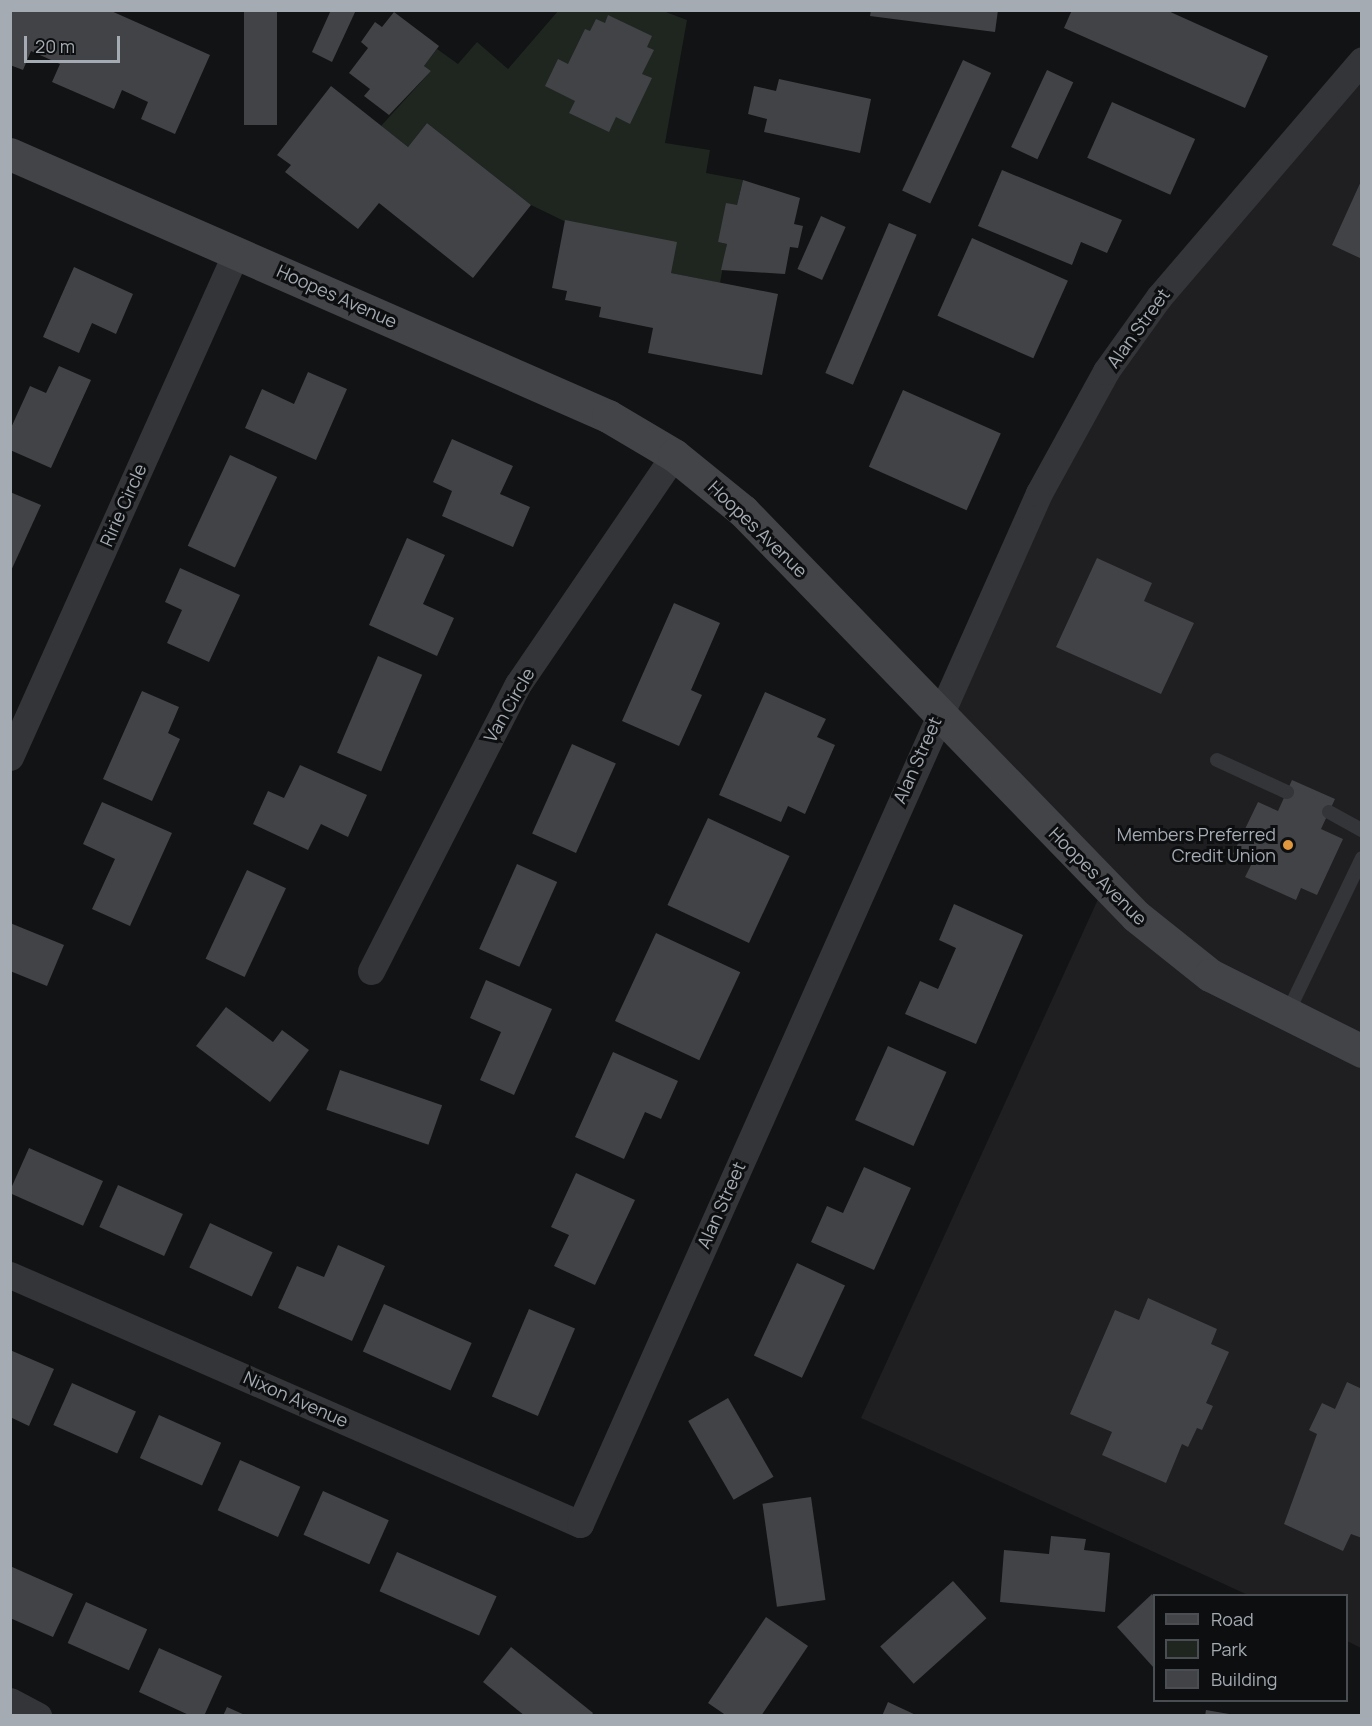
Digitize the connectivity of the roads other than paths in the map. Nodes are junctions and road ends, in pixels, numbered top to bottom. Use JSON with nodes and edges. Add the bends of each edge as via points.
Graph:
{"nodes":[{"id":1,"x":1362,"y":60,"type":"edge"},
{"id":2,"x":10,"y":154,"type":"edge"},
{"id":3,"x":236,"y":253,"type":"junction"},
{"id":4,"x":674,"y":455,"type":"junction"},
{"id":5,"x":937,"y":715,"type":"junction"},
{"id":6,"x":10,"y":757,"type":"edge"},
{"id":7,"x":1217,"y":760,"type":"dead end"},
{"id":8,"x":1287,"y":792,"type":"dead end"},
{"id":9,"x":1329,"y":812,"type":"dead end"},
{"id":10,"x":1362,"y":830,"type":"edge"},
{"id":11,"x":1362,"y":858,"type":"edge"},
{"id":12,"x":371,"y":971,"type":"dead end"},
{"id":13,"x":1286,"y":1016,"type":"junction"},
{"id":14,"x":1362,"y":1052,"type":"edge"},
{"id":15,"x":10,"y":1275,"type":"edge"},
{"id":16,"x":580,"y":1524,"type":"joint"},
{"id":17,"x":10,"y":1701,"type":"edge"},
{"id":18,"x":38,"y":1716,"type":"edge"}],
"edges":[{"from":1,"to":5,"type":"street","name":"Alan Street","via":[[1159,297],[1106,371],[1039,493]]},
{"from":2,"to":3,"type":"street","name":"Hoopes Avenue"},
{"from":3,"to":4,"type":"street","name":"Hoopes Avenue","via":[[608,416]]},
{"from":3,"to":6,"type":"street","name":"Ririe Circle"},
{"from":4,"to":5,"type":"street","name":"Hoopes Avenue","via":[[737,505]]},
{"from":4,"to":12,"type":"street","name":"Van Circle","via":[[518,684]]},
{"from":5,"to":13,"type":"street","name":"Hoopes Avenue","via":[[1136,916],[1210,975]]},
{"from":5,"to":16,"type":"street","name":"Alan Street"},
{"from":7,"to":8,"type":"lane"},
{"from":9,"to":10,"type":"lane"},
{"from":11,"to":13,"type":"lane"},
{"from":13,"to":14,"type":"street","name":"Hoopes Avenue"},
{"from":15,"to":16,"type":"street","name":"Nixon Avenue"},
{"from":17,"to":18,"type":"street"}]}
